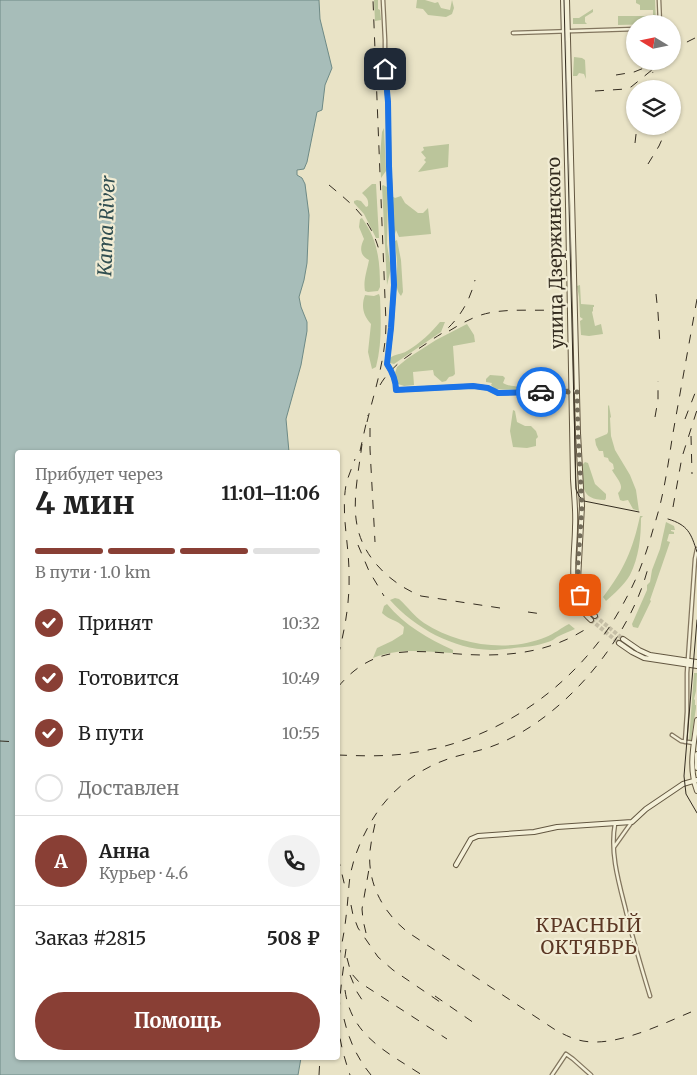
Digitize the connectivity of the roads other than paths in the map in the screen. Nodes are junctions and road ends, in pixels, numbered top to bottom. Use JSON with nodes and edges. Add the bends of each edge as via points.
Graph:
{"nodes":[{"id":1,"x":383,"y":0,"type":"edge"},
{"id":2,"x":562,"y":0,"type":"edge"},
{"id":3,"x":567,"y":0,"type":"edge"},
{"id":4,"x":659,"y":0,"type":"edge"},
{"id":5,"x":660,"y":15,"type":"edge"},
{"id":6,"x":626,"y":29,"type":"edge"},
{"id":7,"x":566,"y":32,"type":"junction"},
{"id":8,"x":512,"y":34,"type":"dead end"},
{"id":9,"x":575,"y":392,"type":"junction"},
{"id":10,"x":697,"y":549,"type":"edge"},
{"id":11,"x":593,"y":618,"type":"tunnel mouth"},
{"id":12,"x":621,"y":641,"type":"tunnel mouth"},
{"id":13,"x":688,"y":662,"type":"junction"},
{"id":14,"x":697,"y":664,"type":"edge"},
{"id":15,"x":697,"y":720,"type":"edge"},
{"id":16,"x":672,"y":735,"type":"dead end"},
{"id":17,"x":685,"y":742,"type":"junction"},
{"id":18,"x":694,"y":743,"type":"junction"},
{"id":19,"x":697,"y":754,"type":"edge"},
{"id":20,"x":697,"y":768,"type":"edge"},
{"id":21,"x":695,"y":780,"type":"edge"},
{"id":22,"x":697,"y":791,"type":"edge"},
{"id":23,"x":632,"y":822,"type":"junction"},
{"id":24,"x":615,"y":824,"type":"junction"},
{"id":25,"x":613,"y":848,"type":"junction"},
{"id":26,"x":456,"y":865,"type":"dead end"},
{"id":27,"x":650,"y":996,"type":"dead end"},
{"id":28,"x":552,"y":1075,"type":"edge"},
{"id":29,"x":591,"y":1075,"type":"edge"}],
"edges":[{"from":1,"to":9,"type":"street","via":[[394,285],[387,364],[396,380],[396,390],[473,386],[498,393]]},
{"from":2,"to":7,"type":"main road","name":"улица Дзержинского"},
{"from":3,"to":7,"type":"main road","name":"улица Дзержинского"},
{"from":4,"to":5,"type":"street"},
{"from":6,"to":7,"type":"street"},
{"from":7,"to":8,"type":"street"},
{"from":7,"to":9,"type":"main road","name":"улица Дзержинского"},
{"from":9,"to":11,"type":"main road","name":"улица Дзержинского","via":[[574,586],[579,604],[585,614]]},
{"from":10,"to":13,"type":"street"},
{"from":12,"to":13,"type":"main road","via":[[644,658]]},
{"from":13,"to":14,"type":"main road"},
{"from":13,"to":17,"type":"street"},
{"from":15,"to":18,"type":"main road"},
{"from":16,"to":17,"type":"street"},
{"from":17,"to":18,"type":"street"},
{"from":18,"to":21,"type":"main road","via":[[692,767]]},
{"from":19,"to":20,"type":"main road"},
{"from":21,"to":22,"type":"main road"},
{"from":21,"to":23,"type":"main road","via":[[683,784]]},
{"from":23,"to":24,"type":"main road"},
{"from":23,"to":25,"type":"street"},
{"from":24,"to":25,"type":"street"},
{"from":24,"to":26,"type":"main road","via":[[478,836],[471,839]]},
{"from":25,"to":27,"type":"street","via":[[627,917]]},
{"from":28,"to":29,"type":"street","via":[[566,1054]]}]}
